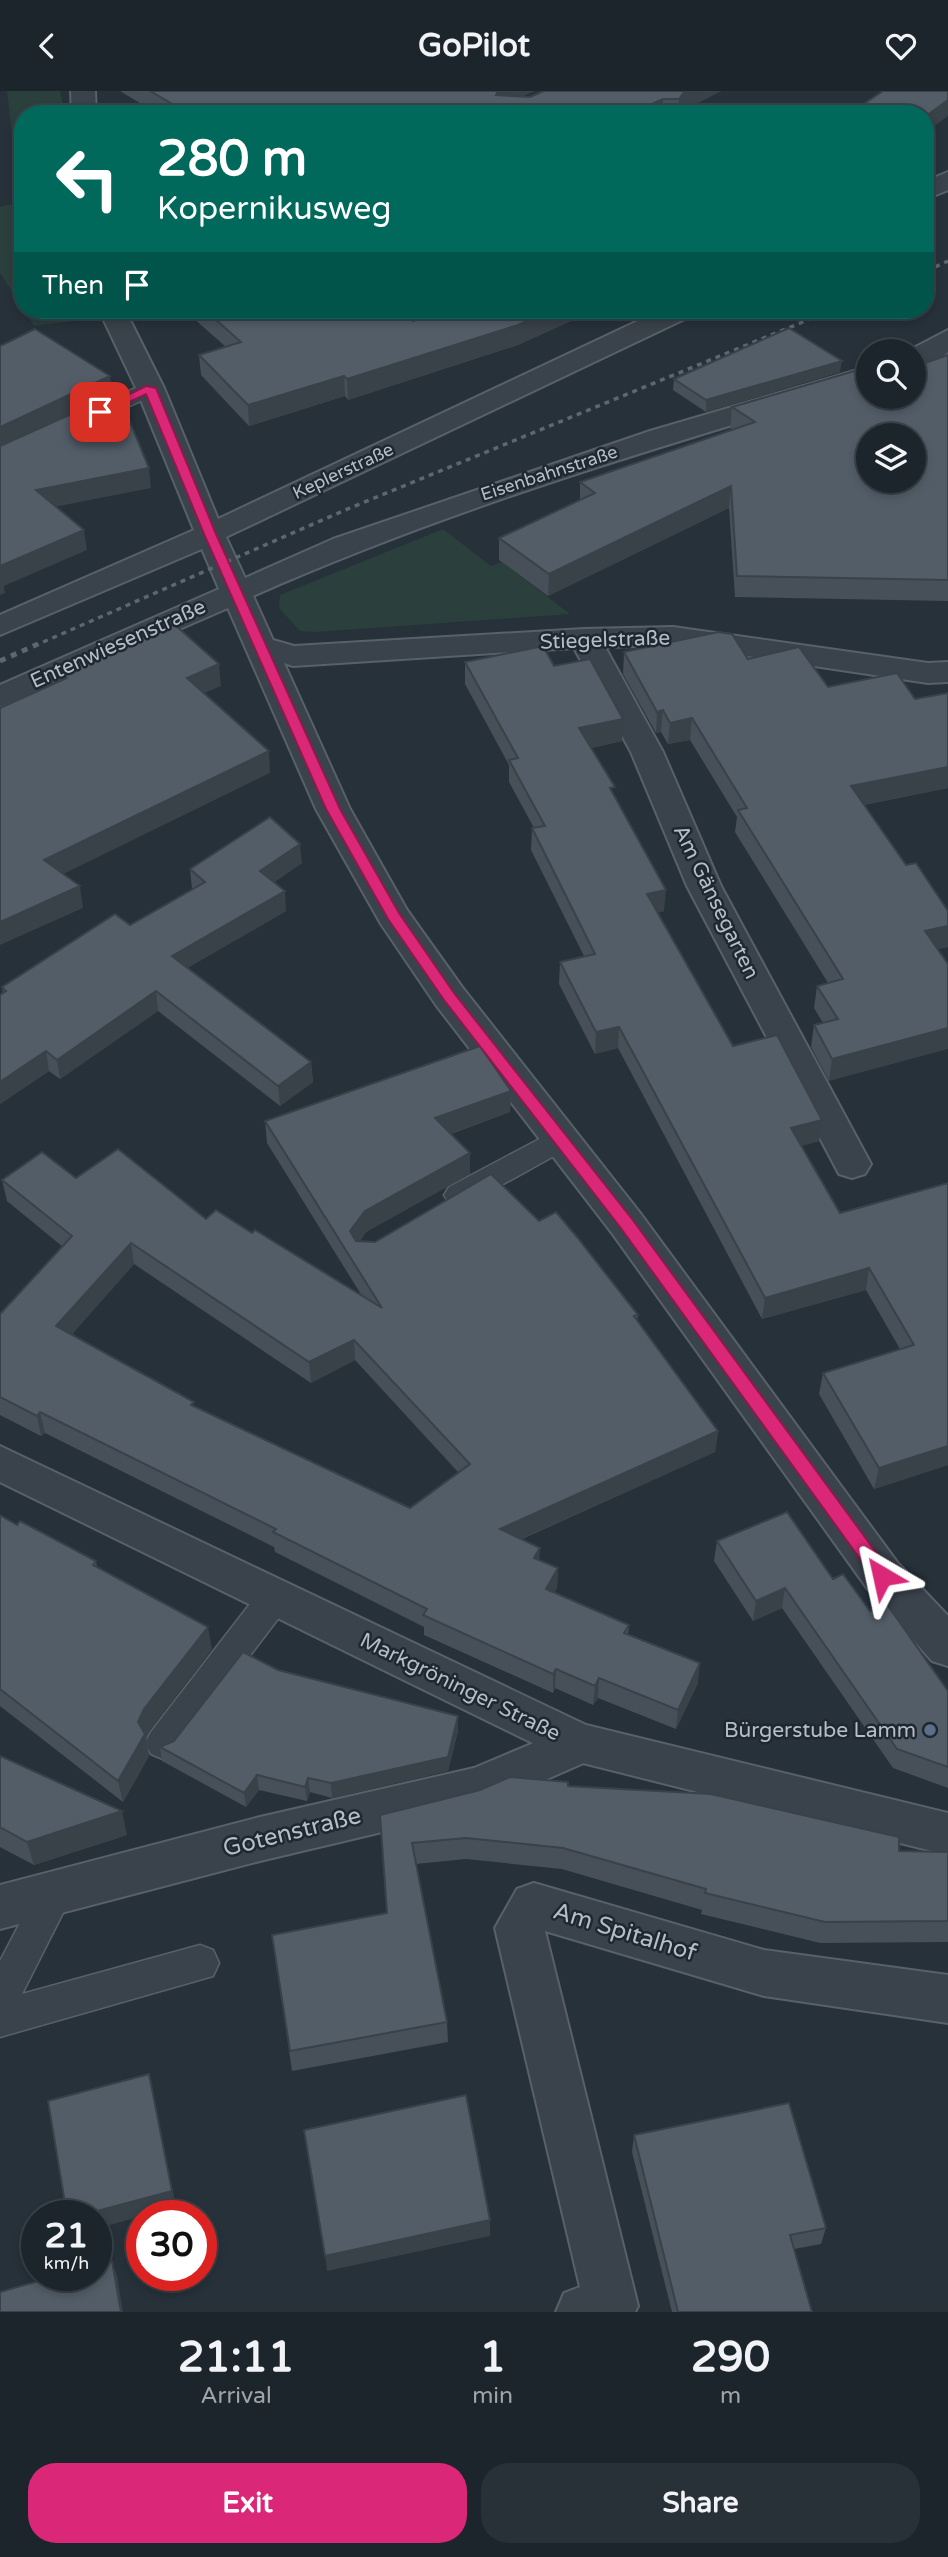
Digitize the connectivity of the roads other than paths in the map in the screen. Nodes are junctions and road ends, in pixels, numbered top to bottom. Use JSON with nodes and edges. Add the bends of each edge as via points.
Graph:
{"nodes":[{"id":1,"x":116,"y":319,"type":"edge"},
{"id":2,"x":663,"y":319,"type":"edge"},
{"id":3,"x":948,"y":338,"type":"edge"},
{"id":4,"x":926,"y":354,"type":"edge"},
{"id":5,"x":856,"y":379,"type":"edge"},
{"id":6,"x":150,"y":388,"type":"junction"},
{"id":7,"x":62,"y":429,"type":"edge"},
{"id":8,"x":210,"y":534,"type":"junction"},
{"id":9,"x":236,"y":591,"type":"junction"},
{"id":10,"x":0,"y":626,"type":"edge"},
{"id":11,"x":584,"y":638,"type":"junction"},
{"id":12,"x":262,"y":647,"type":"junction"},
{"id":13,"x":948,"y":672,"type":"edge"},
{"id":14,"x":0,"y":697,"type":"edge"},
{"id":15,"x":562,"y":1138,"type":"junction"},
{"id":16,"x":852,"y":1164,"type":"dead end"},
{"id":17,"x":438,"y":1207,"type":"edge"},
{"id":18,"x":0,"y":1463,"type":"edge"},
{"id":19,"x":275,"y":1597,"type":"junction"},
{"id":20,"x":948,"y":1647,"type":"edge"},
{"id":21,"x":163,"y":1743,"type":"edge"},
{"id":22,"x":579,"y":1744,"type":"junction"},
{"id":23,"x":948,"y":1835,"type":"edge"},
{"id":24,"x":55,"y":1891,"type":"junction"},
{"id":25,"x":0,"y":1907,"type":"edge"},
{"id":26,"x":200,"y":1963,"type":"dead end"},
{"id":27,"x":0,"y":1999,"type":"edge"},
{"id":28,"x":948,"y":1999,"type":"edge"},
{"id":29,"x":0,"y":2019,"type":"edge"},
{"id":30,"x":583,"y":2312,"type":"edge"}],
"edges":[{"from":1,"to":6,"type":"street"},
{"from":2,"to":8,"type":"street","name":"Keplerstraße"},
{"from":3,"to":4,"type":"street"},
{"from":5,"to":9,"type":"street","name":"Eisenbahnstraße","via":[[450,506]]},
{"from":6,"to":7,"type":"lane"},
{"from":6,"to":8,"type":"street"},
{"from":8,"to":9,"type":"street"},
{"from":8,"to":10,"type":"street","name":"Keplerstraße"},
{"from":9,"to":12,"type":"street"},
{"from":9,"to":14,"type":"street","name":"Entenwiesenstraße"},
{"from":11,"to":12,"type":"street","name":"Stiegelstraße","via":[[293,656]]},
{"from":11,"to":13,"type":"street","name":"Stiegelstraße","via":[[673,636],[928,673]]},
{"from":11,"to":16,"type":"street","name":"Am Gänsegarten","via":[[647,752],[704,886]]},
{"from":12,"to":15,"type":"street","via":[[333,809],[393,916],[449,996]]},
{"from":15,"to":17,"type":"lane"},
{"from":15,"to":20,"type":"street","via":[[882,1576]]},
{"from":18,"to":19,"type":"street","name":"Markgröninger Straße"},
{"from":19,"to":21,"type":"lane"},
{"from":19,"to":22,"type":"street","name":"Markgröninger Straße"},
{"from":22,"to":23,"type":"street","name":"Markgröninger Straße"},
{"from":22,"to":24,"type":"street","name":"Gotenstraße","via":[[479,1788]]},
{"from":24,"to":25,"type":"street","name":"Gotenstraße"},
{"from":24,"to":27,"type":"lane"},
{"from":26,"to":29,"type":"lane"},
{"from":28,"to":30,"type":"street","name":"Am Spitalhof","via":[[764,1973],[534,1905],[519,1928],[611,2306]]}]}
